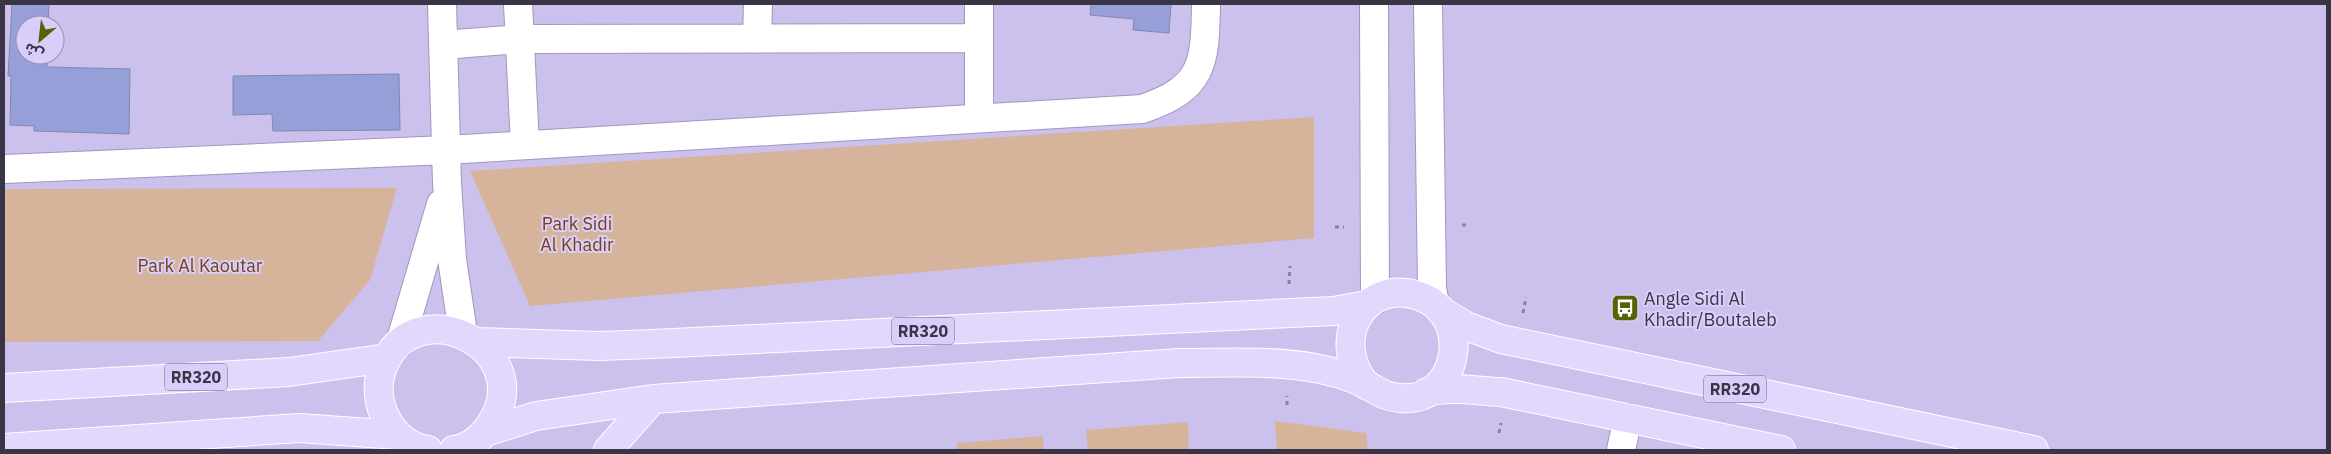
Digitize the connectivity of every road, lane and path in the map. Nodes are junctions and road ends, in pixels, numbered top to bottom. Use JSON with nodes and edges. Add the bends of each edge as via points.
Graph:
{"nodes":[{"id":1,"x":442,"y":4,"type":"edge"},
{"id":2,"x":518,"y":4,"type":"edge"},
{"id":3,"x":758,"y":4,"type":"edge"},
{"id":4,"x":979,"y":4,"type":"edge"},
{"id":5,"x":1206,"y":4,"type":"edge"},
{"id":6,"x":1374,"y":4,"type":"edge"},
{"id":7,"x":1428,"y":4,"type":"edge"},
{"id":8,"x":979,"y":38,"type":"junction"},
{"id":9,"x":520,"y":39,"type":"junction"},
{"id":10,"x":757,"y":39,"type":"junction"},
{"id":11,"x":443,"y":45,"type":"junction"},
{"id":12,"x":979,"y":117,"type":"junction"},
{"id":13,"x":525,"y":145,"type":"junction"},
{"id":14,"x":446,"y":150,"type":"junction"},
{"id":15,"x":4,"y":169,"type":"edge"},
{"id":16,"x":447,"y":184,"type":"junction"},
{"id":17,"x":1290,"y":266,"type":"dead end"},
{"id":18,"x":1289,"y":284,"type":"dead end"},
{"id":19,"x":1371,"y":303,"type":"junction"},
{"id":20,"x":1438,"y":308,"type":"junction"},
{"id":21,"x":470,"y":337,"type":"junction"},
{"id":22,"x":394,"y":350,"type":"junction"},
{"id":23,"x":1366,"y":385,"type":"junction"},
{"id":24,"x":4,"y":388,"type":"edge"},
{"id":25,"x":1427,"y":392,"type":"junction"},
{"id":26,"x":652,"y":399,"type":"junction"},
{"id":27,"x":1628,"y":418,"type":"junction"},
{"id":28,"x":486,"y":432,"type":"junction"},
{"id":29,"x":398,"y":435,"type":"junction"},
{"id":30,"x":16,"y":448,"type":"edge"},
{"id":31,"x":425,"y":450,"type":"edge"},
{"id":32,"x":454,"y":450,"type":"edge"},
{"id":33,"x":608,"y":450,"type":"edge"},
{"id":34,"x":1622,"y":450,"type":"edge"},
{"id":35,"x":1781,"y":450,"type":"edge"},
{"id":36,"x":2034,"y":450,"type":"edge"}],
"edges":[{"from":1,"to":11,"type":"street"},
{"from":2,"to":9,"type":"street"},
{"from":3,"to":10,"type":"street"},
{"from":4,"to":8,"type":"street"},
{"from":5,"to":12,"type":"street","via":[[1205,50],[1197,72],[1186,87],[1164,101],[1142,109]]},
{"from":6,"to":19,"type":"street"},
{"from":7,"to":20,"type":"street","via":[[1432,288]]},
{"from":8,"to":10,"type":"street"},
{"from":8,"to":12,"type":"street"},
{"from":9,"to":10,"type":"street"},
{"from":9,"to":11,"type":"street"},
{"from":9,"to":13,"type":"street"},
{"from":11,"to":14,"type":"street"},
{"from":12,"to":13,"type":"street"},
{"from":13,"to":14,"type":"street"},
{"from":14,"to":15,"type":"street"},
{"from":14,"to":16,"type":"street"},
{"from":16,"to":21,"type":"street","via":[[452,260]]},
{"from":16,"to":22,"type":"street","via":[[425,265]]},
{"from":17,"to":18,"type":"path"},
{"from":19,"to":20,"type":"main road","number":"RR320","via":[[1387,295],[1406,293]]},
{"from":19,"to":21,"type":"main road","number":"RR320","via":[[1334,311],[599,346]]},
{"from":19,"to":23,"type":"main road","via":[[1356,319],[1349,345],[1355,370]]},
{"from":20,"to":25,"type":"main road","via":[[1453,332],[1454,355],[1445,377]]},
{"from":20,"to":36,"type":"main road","number":"RR320","via":[[1454,320],[1501,340]]},
{"from":21,"to":22,"type":"main road","number":"RR320","via":[[447,329],[430,330],[414,334]]},
{"from":21,"to":28,"type":"main road","via":[[492,357],[500,375],[502,395],[497,415]]},
{"from":22,"to":24,"type":"main road","number":"RR320","via":[[289,372]]},
{"from":22,"to":29,"type":"main road","via":[[379,381],[378,392],[384,416]]},
{"from":23,"to":25,"type":"main road","via":[[1379,394],[1395,398],[1412,398]]},
{"from":23,"to":26,"type":"main road","via":[[1315,368],[1179,362]]},
{"from":25,"to":27,"type":"main road","via":[[1441,389],[1501,392]]},
{"from":26,"to":28,"type":"main road","via":[[536,416]]},
{"from":26,"to":33,"type":"main road"},
{"from":27,"to":34,"type":"street"},
{"from":27,"to":35,"type":"main road"},
{"from":28,"to":32,"type":"main road"},
{"from":29,"to":30,"type":"main road","via":[[299,428]]},
{"from":29,"to":31,"type":"main road"}]}
